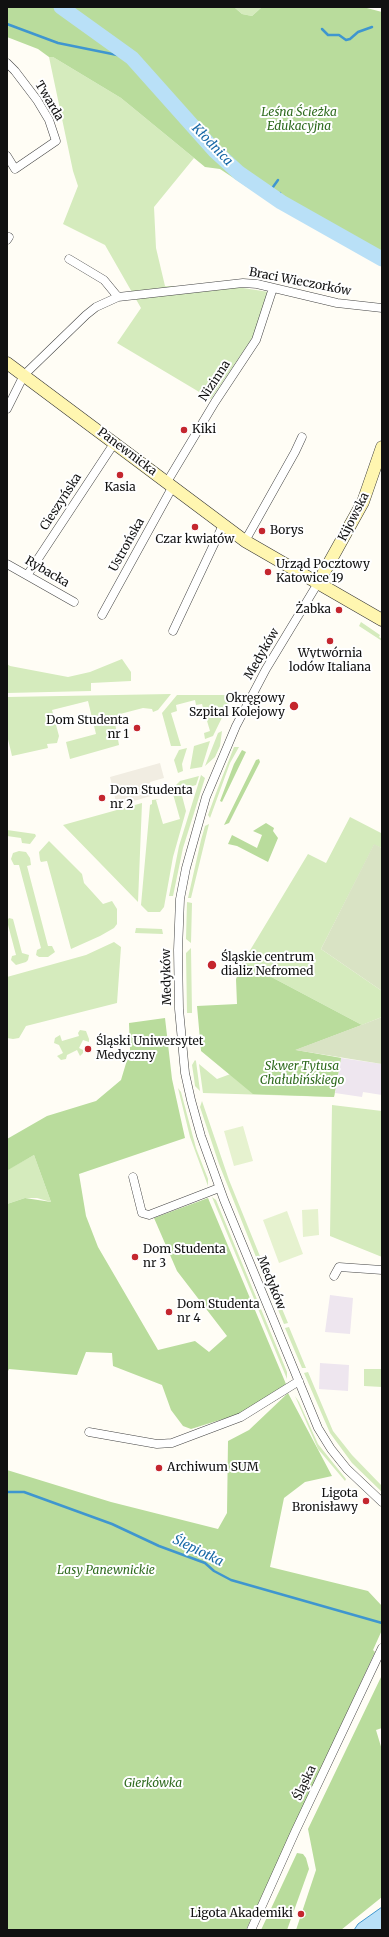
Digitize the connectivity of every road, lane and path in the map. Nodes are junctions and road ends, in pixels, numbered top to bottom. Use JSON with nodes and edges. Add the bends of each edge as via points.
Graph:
{"nodes":[{"id":1,"x":7,"y":64,"type":"edge"},
{"id":2,"x":7,"y":156,"type":"edge"},
{"id":3,"x":69,"y":259,"type":"dead end"},
{"id":4,"x":273,"y":288,"type":"junction"},
{"id":5,"x":118,"y":297,"type":"junction"},
{"id":6,"x":382,"y":308,"type":"edge"},
{"id":7,"x":7,"y":363,"type":"edge"},
{"id":8,"x":24,"y":375,"type":"junction"},
{"id":9,"x":7,"y":408,"type":"edge"},
{"id":10,"x":302,"y":437,"type":"dead end"},
{"id":11,"x":114,"y":442,"type":"junction"},
{"id":12,"x":382,"y":447,"type":"edge"},
{"id":13,"x":170,"y":484,"type":"junction"},
{"id":14,"x":222,"y":525,"type":"junction"},
{"id":15,"x":245,"y":542,"type":"junction"},
{"id":16,"x":7,"y":564,"type":"edge"},
{"id":17,"x":28,"y":574,"type":"junction"},
{"id":18,"x":318,"y":582,"type":"junction"},
{"id":19,"x":74,"y":602,"type":"dead end"},
{"id":20,"x":102,"y":615,"type":"dead end"},
{"id":21,"x":382,"y":620,"type":"edge"},
{"id":22,"x":173,"y":631,"type":"dead end"},
{"id":23,"x":133,"y":1177,"type":"dead end"},
{"id":24,"x":219,"y":1188,"type":"junction"},
{"id":25,"x":382,"y":1270,"type":"edge"},
{"id":26,"x":334,"y":1276,"type":"dead end"},
{"id":27,"x":299,"y":1381,"type":"junction"},
{"id":28,"x":89,"y":1432,"type":"dead end"},
{"id":29,"x":382,"y":1502,"type":"edge"},
{"id":30,"x":382,"y":1649,"type":"edge"},
{"id":31,"x":251,"y":1930,"type":"edge"}],
"edges":[{"from":1,"to":2,"type":"street","name":"Twarda","via":[[37,100],[49,120],[56,141],[15,169]]},
{"from":3,"to":5,"type":"street","via":[[104,280]]},
{"from":4,"to":5,"type":"street","name":"Braci Wieczorków","via":[[243,283]]},
{"from":4,"to":6,"type":"street","name":"Braci Wieczorków","via":[[337,303]]},
{"from":4,"to":13,"type":"street","name":"Nizinna","via":[[256,340],[215,402]]},
{"from":5,"to":8,"type":"street","name":"Braci Wieczorków","via":[[96,307],[86,315]]},
{"from":7,"to":8,"type":"street","name":"Panewnicka"},
{"from":8,"to":9,"type":"street","name":"Braci Wieczorków"},
{"from":8,"to":11,"type":"street","name":"Panewnicka"},
{"from":10,"to":15,"type":"street"},
{"from":11,"to":13,"type":"street","name":"Panewnicka"},
{"from":11,"to":17,"type":"street","name":"Cieszyńska"},
{"from":12,"to":18,"type":"street","name":"Kijowska","via":[[363,502]]},
{"from":13,"to":14,"type":"street","name":"Panewnicka"},
{"from":13,"to":20,"type":"street","name":"Ustrońska"},
{"from":14,"to":15,"type":"street","name":"Panewnicka"},
{"from":14,"to":22,"type":"street"},
{"from":15,"to":18,"type":"street","name":"Panewnicka"},
{"from":16,"to":17,"type":"street","name":"Rybacka"},
{"from":17,"to":19,"type":"street","name":"Rybacka"},
{"from":18,"to":21,"type":"street","name":"Panewnicka"},
{"from":18,"to":24,"type":"street","name":"Medyków","via":[[266,669],[230,739],[206,797],[183,879],[178,950],[183,1054],[192,1106]]},
{"from":23,"to":24,"type":"street","via":[[142,1213],[149,1215]]},
{"from":24,"to":27,"type":"street","name":"Medyków"},
{"from":25,"to":26,"type":"street","via":[[339,1267]]},
{"from":27,"to":28,"type":"street","via":[[241,1417],[172,1443],[157,1444]]},
{"from":27,"to":29,"type":"street","name":"Medyków","via":[[326,1442],[348,1469]]},
{"from":30,"to":31,"type":"street","name":"Śląska"}]}
